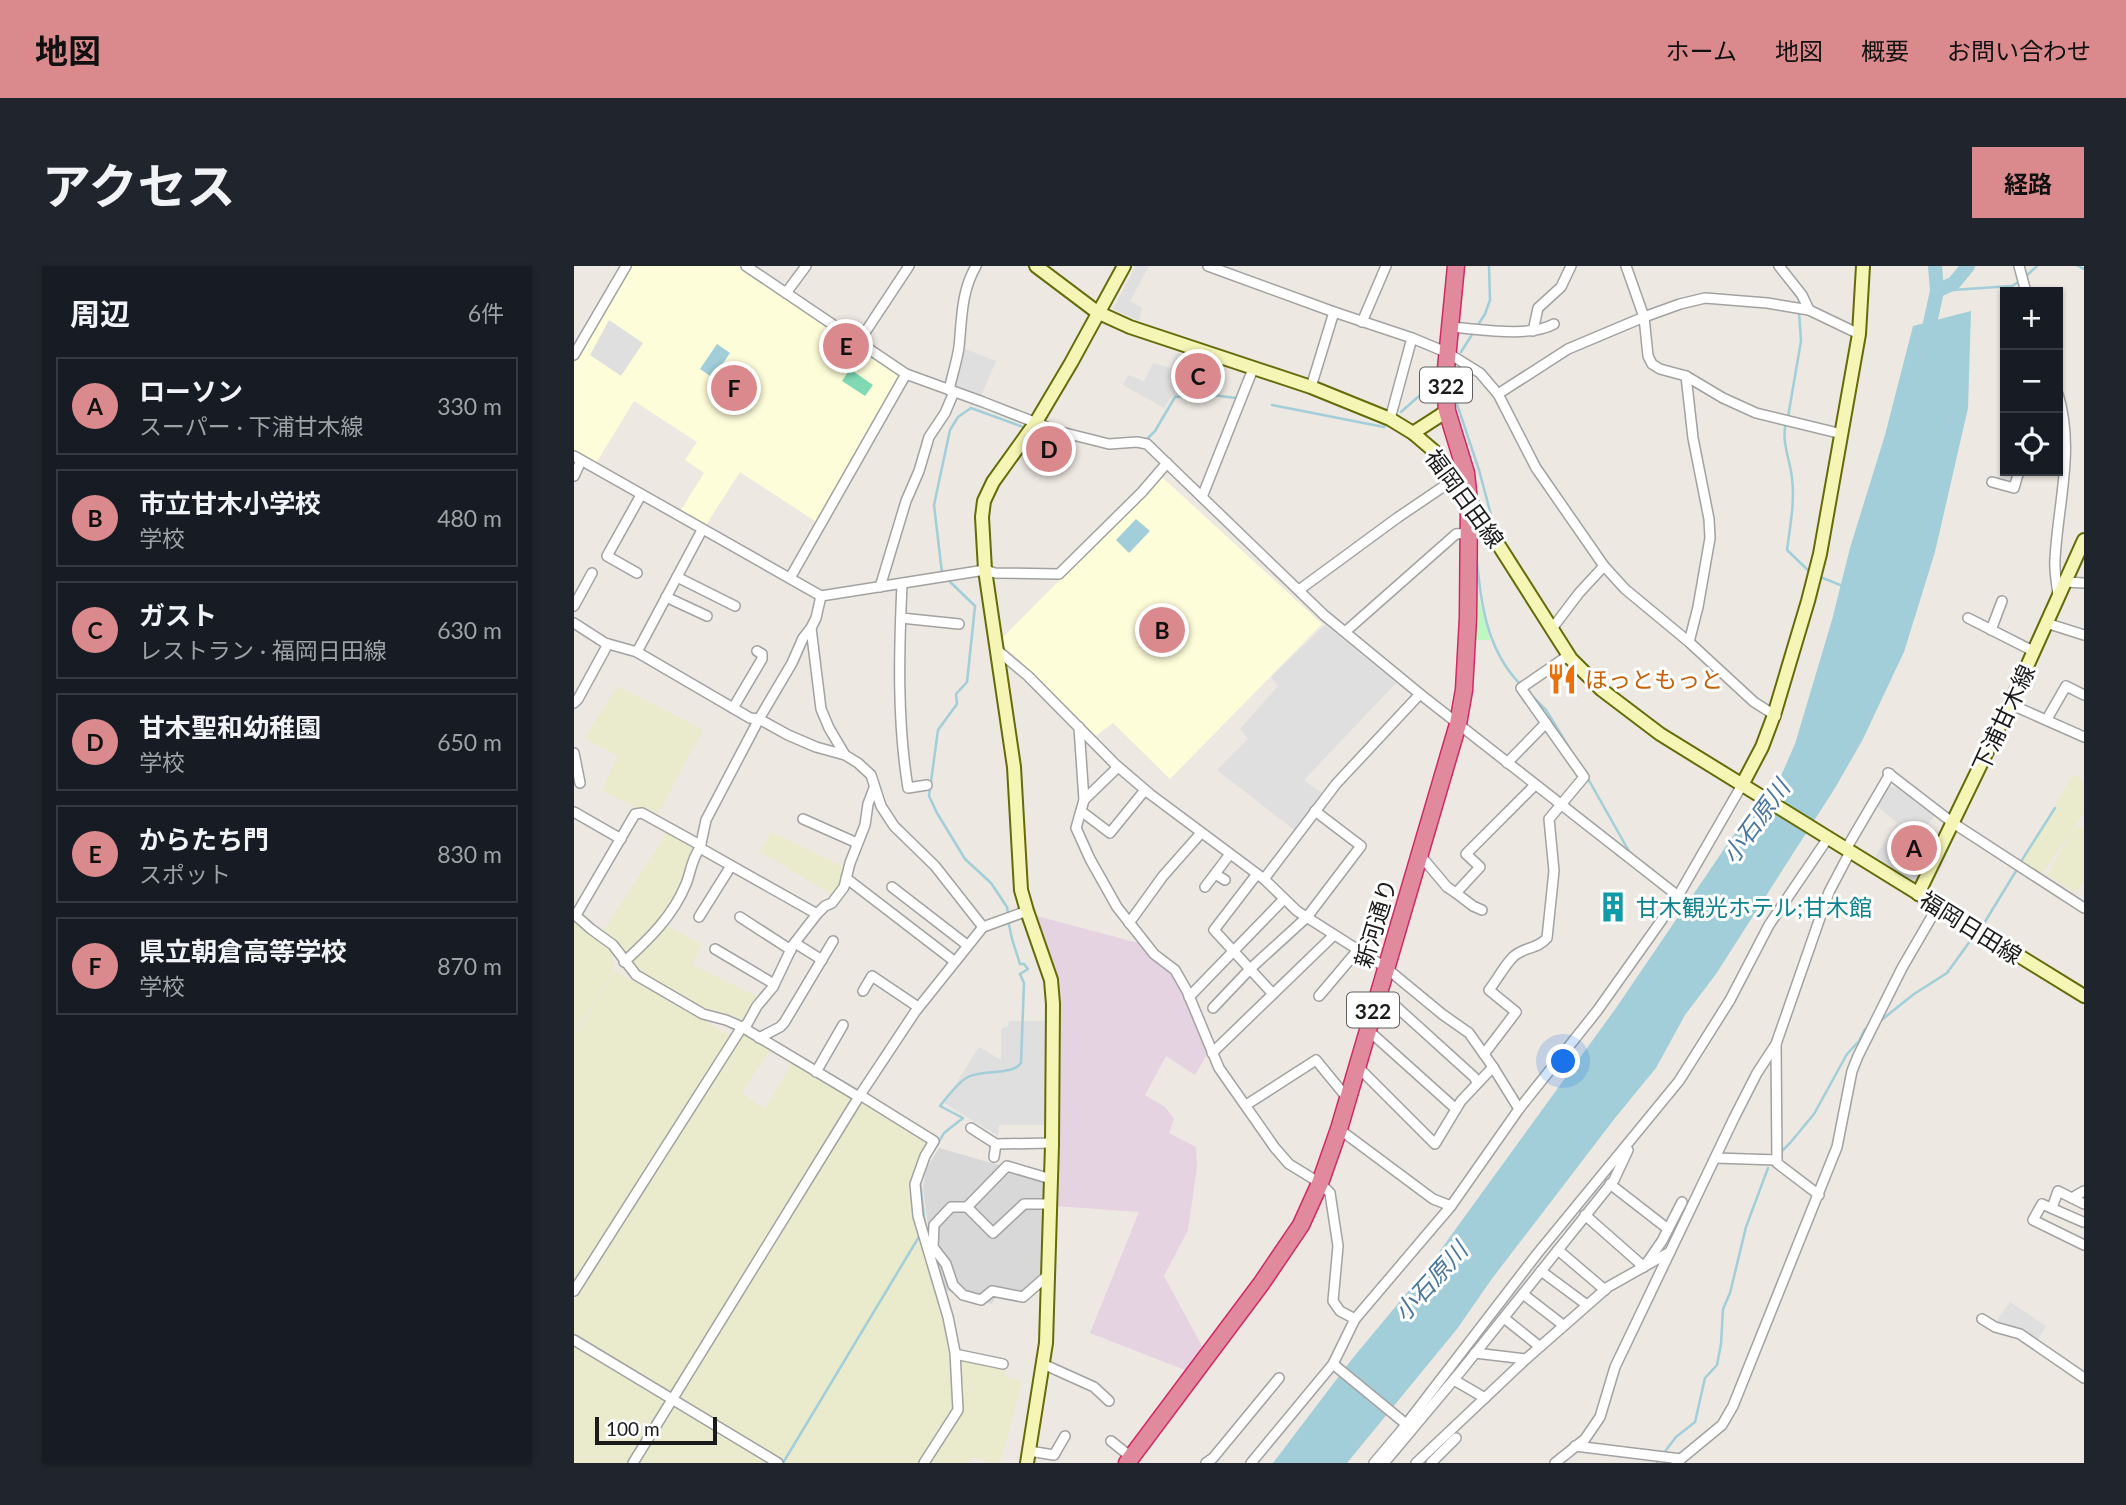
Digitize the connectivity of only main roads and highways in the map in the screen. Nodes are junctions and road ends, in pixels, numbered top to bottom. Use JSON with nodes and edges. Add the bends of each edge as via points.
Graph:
{"nodes":[{"id":1,"x":1456,"y":266,"type":"edge"},
{"id":2,"x":1129,"y":1460,"type":"edge"}],
"edges":[{"from":1,"to":2,"type":"highway","name":"新河通り","number":"322","via":[[1445,379],[1447,411],[1466,473],[1469,501],[1464,690],[1458,724],[1320,1183],[1301,1225],[1261,1284]]}]}
